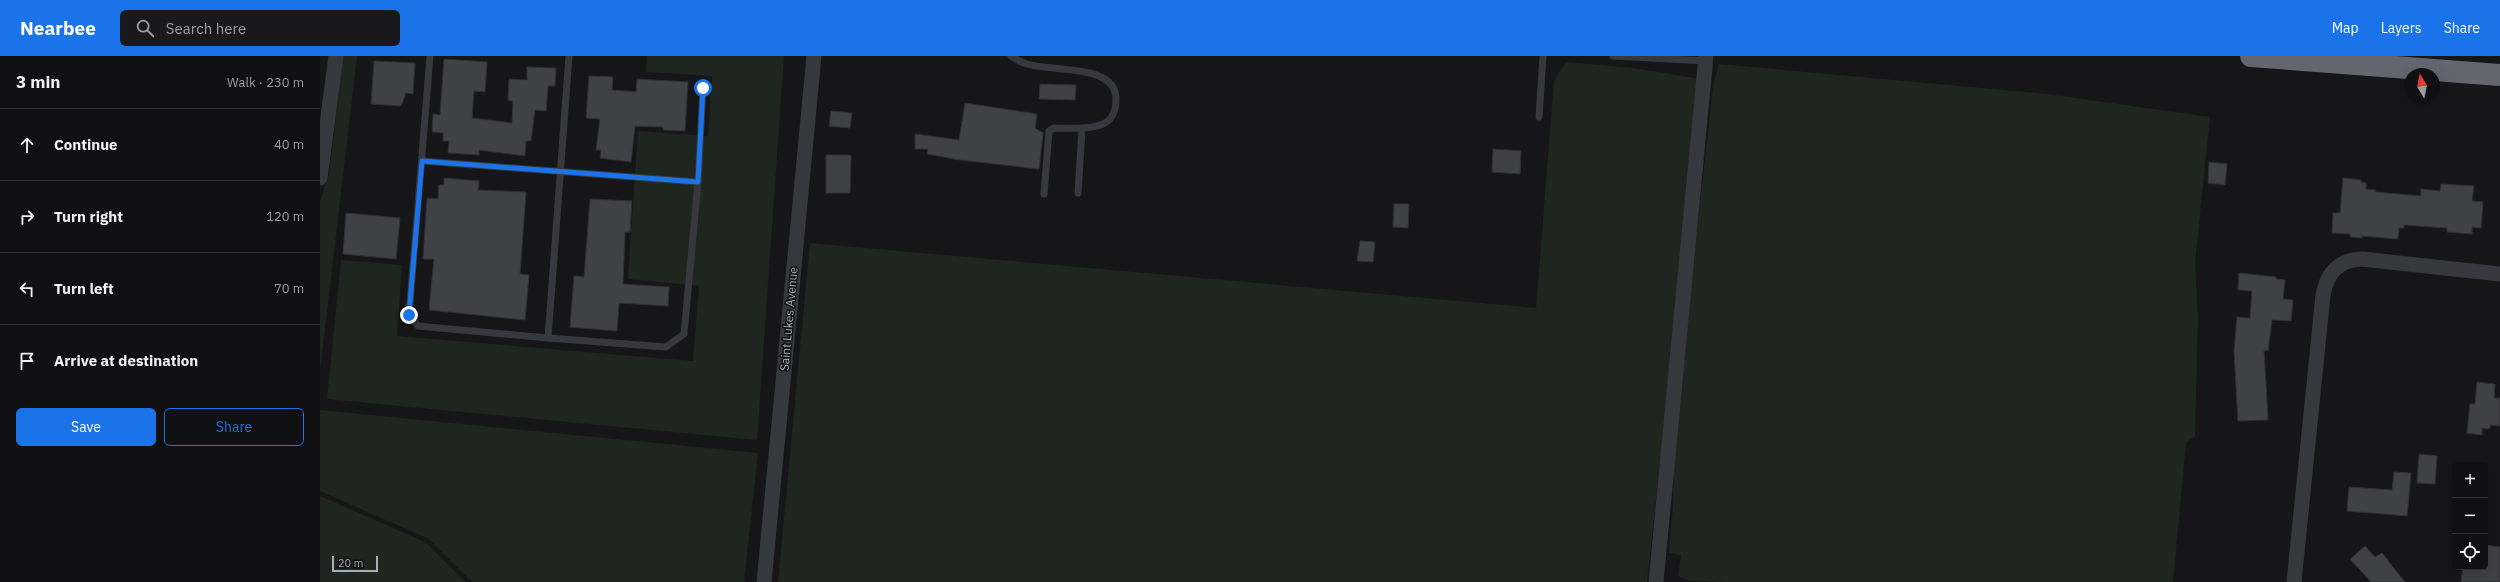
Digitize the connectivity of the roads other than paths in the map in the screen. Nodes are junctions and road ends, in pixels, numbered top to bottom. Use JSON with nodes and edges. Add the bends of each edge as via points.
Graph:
{"nodes":[{"id":1,"x":336,"y":56,"type":"edge"},
{"id":2,"x":430,"y":56,"type":"edge"},
{"id":3,"x":569,"y":56,"type":"edge"},
{"id":4,"x":814,"y":56,"type":"edge"},
{"id":5,"x":1011,"y":56,"type":"edge"},
{"id":6,"x":1542,"y":56,"type":"edge"},
{"id":7,"x":1614,"y":56,"type":"edge"},
{"id":8,"x":2251,"y":56,"type":"edge"},
{"id":9,"x":2256,"y":56,"type":"edge"},
{"id":10,"x":1706,"y":58,"type":"edge"},
{"id":11,"x":2500,"y":75,"type":"edge"},
{"id":12,"x":703,"y":88,"type":"dead end"},
{"id":13,"x":1539,"y":117,"type":"dead end"},
{"id":14,"x":1082,"y":129,"type":"junction"},
{"id":15,"x":322,"y":137,"type":"edge"},
{"id":16,"x":422,"y":161,"type":"junction"},
{"id":17,"x":560,"y":172,"type":"junction"},
{"id":18,"x":320,"y":178,"type":"edge"},
{"id":19,"x":698,"y":182,"type":"junction"},
{"id":20,"x":1078,"y":192,"type":"dead end"},
{"id":21,"x":1044,"y":194,"type":"dead end"},
{"id":22,"x":2500,"y":274,"type":"edge"},
{"id":23,"x":548,"y":338,"type":"junction"},
{"id":24,"x":764,"y":582,"type":"edge"},
{"id":25,"x":1656,"y":582,"type":"edge"},
{"id":26,"x":2294,"y":582,"type":"edge"}],
"edges":[{"from":1,"to":15,"type":"street"},
{"from":2,"to":16,"type":"lane"},
{"from":3,"to":17,"type":"lane"},
{"from":4,"to":24,"type":"street","name":"Saint Lukes Avenue"},
{"from":5,"to":14,"type":"lane","via":[[1027,65],[1098,75],[1110,82],[1116,93],[1116,111],[1107,122]]},
{"from":6,"to":13,"type":"lane"},
{"from":7,"to":10,"type":"lane"},
{"from":8,"to":9,"type":"highway"},
{"from":9,"to":11,"type":"highway"},
{"from":10,"to":25,"type":"street"},
{"from":12,"to":19,"type":"lane"},
{"from":14,"to":20,"type":"lane"},
{"from":14,"to":21,"type":"lane","via":[[1054,128],[1049,131]]},
{"from":15,"to":18,"type":"street"},
{"from":16,"to":17,"type":"lane"},
{"from":16,"to":23,"type":"lane","via":[[409,315],[418,326]]},
{"from":17,"to":19,"type":"lane"},
{"from":17,"to":23,"type":"lane"},
{"from":19,"to":23,"type":"lane","via":[[684,334],[666,347]]},
{"from":22,"to":26,"type":"street","via":[[2362,259],[2343,262],[2332,272],[2323,295]]}]}
